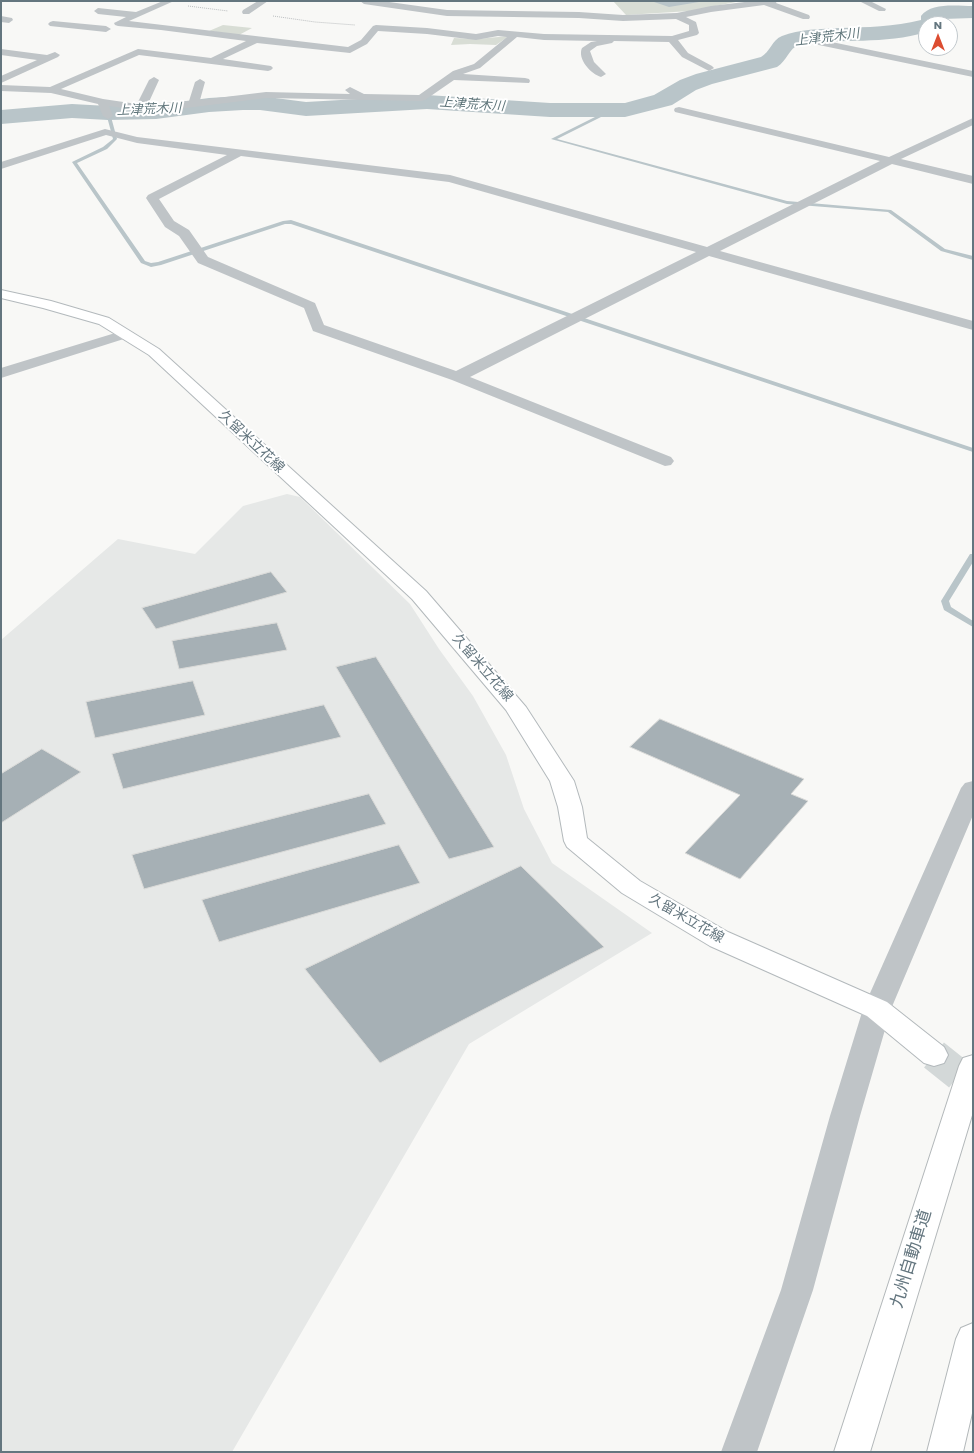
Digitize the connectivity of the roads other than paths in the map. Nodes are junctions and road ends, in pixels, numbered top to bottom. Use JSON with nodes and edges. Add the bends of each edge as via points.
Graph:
{"nodes":[{"id":1,"x":170,"y":1,"type":"edge"},
{"id":2,"x":264,"y":1,"type":"edge"},
{"id":3,"x":364,"y":1,"type":"edge"},
{"id":4,"x":863,"y":1,"type":"edge"},
{"id":5,"x":769,"y":2,"type":"edge"},
{"id":6,"x":882,"y":9,"type":"dead end"},
{"id":7,"x":98,"y":11,"type":"dead end"},
{"id":8,"x":246,"y":12,"type":"dead end"},
{"id":9,"x":138,"y":15,"type":"junction"},
{"id":10,"x":677,"y":16,"type":"junction"},
{"id":11,"x":806,"y":17,"type":"dead end"},
{"id":12,"x":118,"y":23,"type":"junction"},
{"id":13,"x":53,"y":24,"type":"dead end"},
{"id":14,"x":106,"y":29,"type":"junction"},
{"id":15,"x":516,"y":34,"type":"junction"},
{"id":16,"x":90,"y":36,"type":"dead end"},
{"id":17,"x":628,"y":37,"type":"junction"},
{"id":18,"x":672,"y":38,"type":"junction"},
{"id":19,"x":256,"y":40,"type":"junction"},
{"id":20,"x":816,"y":42,"type":"dead end"},
{"id":21,"x":1,"y":52,"type":"edge"},
{"id":22,"x":212,"y":61,"type":"junction"},
{"id":23,"x":967,"y":64,"type":"dead end"},
{"id":24,"x":268,"y":68,"type":"dead end"},
{"id":25,"x":709,"y":68,"type":"dead end"},
{"id":26,"x":956,"y":70,"type":"junction"},
{"id":27,"x":601,"y":74,"type":"dead end"},
{"id":28,"x":973,"y":74,"type":"edge"},
{"id":29,"x":451,"y":77,"type":"junction"},
{"id":30,"x":1,"y":80,"type":"edge"},
{"id":31,"x":154,"y":80,"type":"dead end"},
{"id":32,"x":525,"y":81,"type":"dead end"},
{"id":33,"x":200,"y":82,"type":"dead end"},
{"id":34,"x":1,"y":88,"type":"edge"},
{"id":35,"x":340,"y":88,"type":"dead end"},
{"id":36,"x":51,"y":90,"type":"junction"},
{"id":37,"x":362,"y":97,"type":"junction"},
{"id":38,"x":103,"y":102,"type":"junction"},
{"id":39,"x":194,"y":104,"type":"junction"},
{"id":40,"x":141,"y":107,"type":"junction"},
{"id":41,"x":679,"y":110,"type":"dead end"},
{"id":42,"x":973,"y":121,"type":"edge"},
{"id":43,"x":104,"y":132,"type":"junction"},
{"id":44,"x":237,"y":154,"type":"junction"},
{"id":45,"x":1,"y":159,"type":"edge"},
{"id":46,"x":891,"y":160,"type":"junction"},
{"id":47,"x":18,"y":161,"type":"junction"},
{"id":48,"x":1,"y":166,"type":"edge"},
{"id":49,"x":973,"y":180,"type":"edge"},
{"id":50,"x":708,"y":251,"type":"junction"},
{"id":51,"x":1,"y":294,"type":"edge"},
{"id":52,"x":973,"y":326,"type":"edge"},
{"id":53,"x":125,"y":334,"type":"junction"},
{"id":54,"x":1,"y":373,"type":"edge"},
{"id":55,"x":457,"y":377,"type":"junction"},
{"id":56,"x":665,"y":461,"type":"dead end"},
{"id":57,"x":973,"y":788,"type":"edge"},
{"id":58,"x":877,"y":1009,"type":"junction"},
{"id":59,"x":934,"y":1055,"type":"tunnel mouth"},
{"id":60,"x":973,"y":1066,"type":"edge"},
{"id":61,"x":973,"y":1339,"type":"edge"},
{"id":62,"x":739,"y":1452,"type":"edge"},
{"id":63,"x":852,"y":1452,"type":"edge"},
{"id":64,"x":945,"y":1452,"type":"edge"}],
"edges":[{"from":1,"to":9,"type":"street"},
{"from":2,"to":8,"type":"street"},
{"from":3,"to":10,"type":"street","via":[[447,13],[624,18]]},
{"from":4,"to":6,"type":"street"},
{"from":5,"to":10,"type":"street","via":[[716,8]]},
{"from":5,"to":11,"type":"street"},
{"from":7,"to":9,"type":"street"},
{"from":9,"to":12,"type":"street"},
{"from":10,"to":18,"type":"street","via":[[693,24],[694,33]]},
{"from":12,"to":14,"type":"street"},
{"from":12,"to":19,"type":"street"},
{"from":13,"to":14,"type":"street"},
{"from":14,"to":16,"type":"street"},
{"from":15,"to":17,"type":"street","via":[[544,37]]},
{"from":15,"to":19,"type":"street","via":[[498,33],[476,37],[427,30],[376,28],[364,42],[350,50]]},
{"from":15,"to":29,"type":"street","via":[[477,66]]},
{"from":17,"to":18,"type":"street"},
{"from":17,"to":27,"type":"street","via":[[594,44],[585,50],[585,55],[592,66]]},
{"from":18,"to":25,"type":"street","via":[[685,55]]},
{"from":19,"to":22,"type":"street"},
{"from":20,"to":26,"type":"street"},
{"from":21,"to":30,"type":"street","via":[[51,56]]},
{"from":22,"to":24,"type":"street"},
{"from":22,"to":36,"type":"street","via":[[138,52]]},
{"from":23,"to":26,"type":"street"},
{"from":26,"to":28,"type":"street"},
{"from":29,"to":32,"type":"street"},
{"from":29,"to":37,"type":"street","via":[[421,98]]},
{"from":31,"to":40,"type":"street"},
{"from":33,"to":39,"type":"street"},
{"from":34,"to":36,"type":"street"},
{"from":35,"to":37,"type":"street"},
{"from":36,"to":38,"type":"street"},
{"from":37,"to":39,"type":"street","via":[[339,99],[252,96]]},
{"from":38,"to":40,"type":"street"},
{"from":38,"to":43,"type":"street","via":[[104,109],[109,115]]},
{"from":39,"to":40,"type":"street"},
{"from":41,"to":46,"type":"street"},
{"from":42,"to":46,"type":"street"},
{"from":43,"to":44,"type":"street","via":[[137,140]]},
{"from":43,"to":47,"type":"street"},
{"from":44,"to":50,"type":"street","via":[[450,178]]},
{"from":44,"to":55,"type":"street","via":[[152,198],[169,224],[184,233],[203,260],[310,306],[318,328]]},
{"from":45,"to":47,"type":"street"},
{"from":46,"to":49,"type":"street"},
{"from":46,"to":50,"type":"street"},
{"from":47,"to":48,"type":"street"},
{"from":50,"to":52,"type":"street"},
{"from":50,"to":55,"type":"street"},
{"from":51,"to":53,"type":"main road","name":"久留米立花線","via":[[104,320]]},
{"from":53,"to":54,"type":"street"},
{"from":53,"to":58,"type":"main road","name":"久留米立花線","via":[[154,352],[419,595],[515,707],[562,781],[576,841],[631,887],[719,939]]},
{"from":55,"to":56,"type":"street"},
{"from":57,"to":58,"type":"street"},
{"from":58,"to":59,"type":"main road","name":"久留米立花線"},
{"from":58,"to":62,"type":"street","via":[[797,1290]]},
{"from":60,"to":63,"type":"main road","name":"九州自動車道"},
{"from":61,"to":64,"type":"main road"}]}
